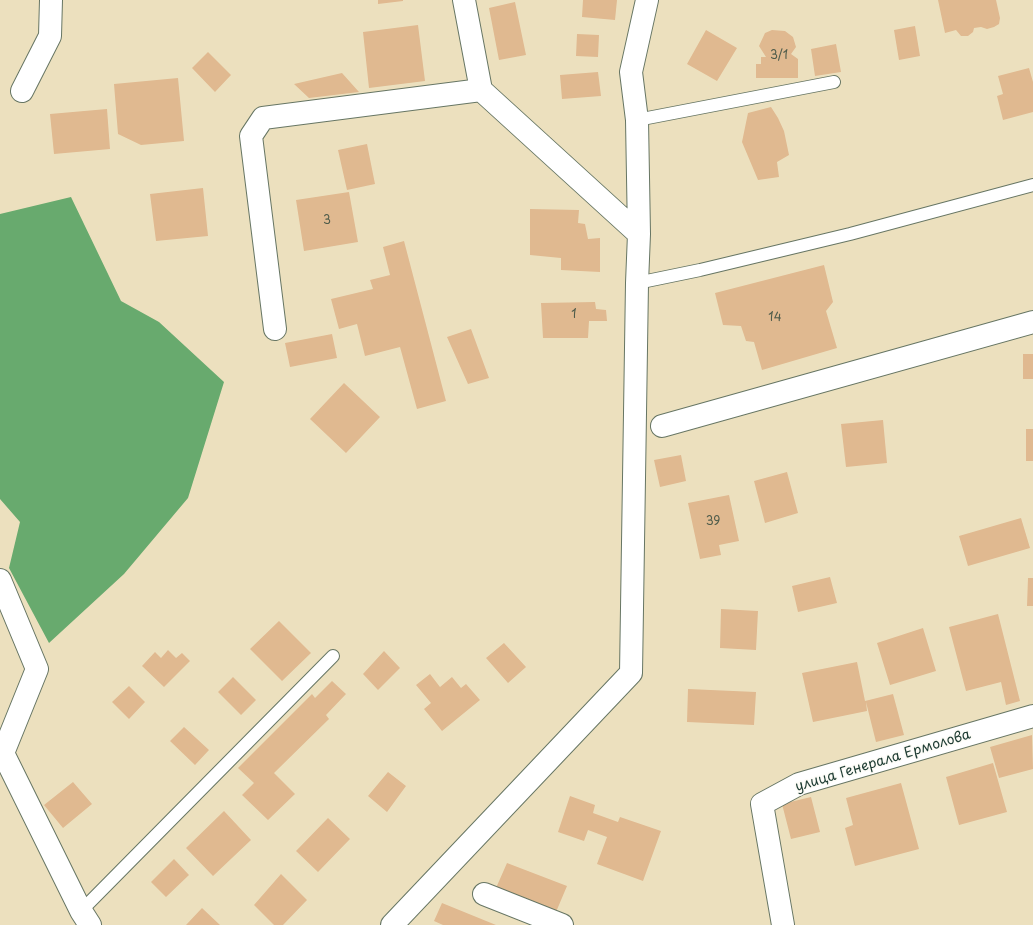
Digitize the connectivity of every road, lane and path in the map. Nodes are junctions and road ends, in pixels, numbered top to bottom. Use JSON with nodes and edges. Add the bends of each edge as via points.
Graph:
{"nodes":[{"id":1,"x":51,"y":0,"type":"edge"},
{"id":2,"x":464,"y":0,"type":"edge"},
{"id":3,"x":647,"y":0,"type":"edge"},
{"id":4,"x":834,"y":82,"type":"dead end"},
{"id":5,"x":482,"y":90,"type":"junction"},
{"id":6,"x":22,"y":91,"type":"dead end"},
{"id":7,"x":637,"y":120,"type":"junction"},
{"id":8,"x":1033,"y":184,"type":"edge"},
{"id":9,"x":639,"y":234,"type":"junction"},
{"id":10,"x":637,"y":283,"type":"junction"},
{"id":11,"x":1033,"y":322,"type":"edge"},
{"id":12,"x":276,"y":329,"type":"dead end"},
{"id":13,"x":662,"y":426,"type":"dead end"},
{"id":14,"x":0,"y":580,"type":"edge"},
{"id":15,"x":333,"y":656,"type":"dead end"},
{"id":16,"x":1033,"y":716,"type":"edge"},
{"id":17,"x":484,"y":894,"type":"dead end"},
{"id":18,"x":85,"y":918,"type":"edge"},
{"id":19,"x":392,"y":925,"type":"edge"},
{"id":20,"x":562,"y":925,"type":"edge"},
{"id":21,"x":783,"y":925,"type":"edge"}],
"edges":[{"from":1,"to":6,"type":"street","via":[[50,36]]},
{"from":2,"to":5,"type":"street"},
{"from":3,"to":7,"type":"street","via":[[631,72]]},
{"from":4,"to":7,"type":"lane"},
{"from":5,"to":9,"type":"street"},
{"from":5,"to":12,"type":"street","via":[[263,118],[251,136]]},
{"from":7,"to":9,"type":"street"},
{"from":8,"to":10,"type":"lane","via":[[850,234]]},
{"from":9,"to":10,"type":"street"},
{"from":10,"to":19,"type":"street","via":[[631,673]]},
{"from":11,"to":13,"type":"street"},
{"from":14,"to":18,"type":"street","via":[[37,669],[3,753]]},
{"from":15,"to":18,"type":"lane"},
{"from":16,"to":21,"type":"street","name":"улица Генерала Ермолова","via":[[799,784],[762,804]]},
{"from":17,"to":20,"type":"street"}]}
